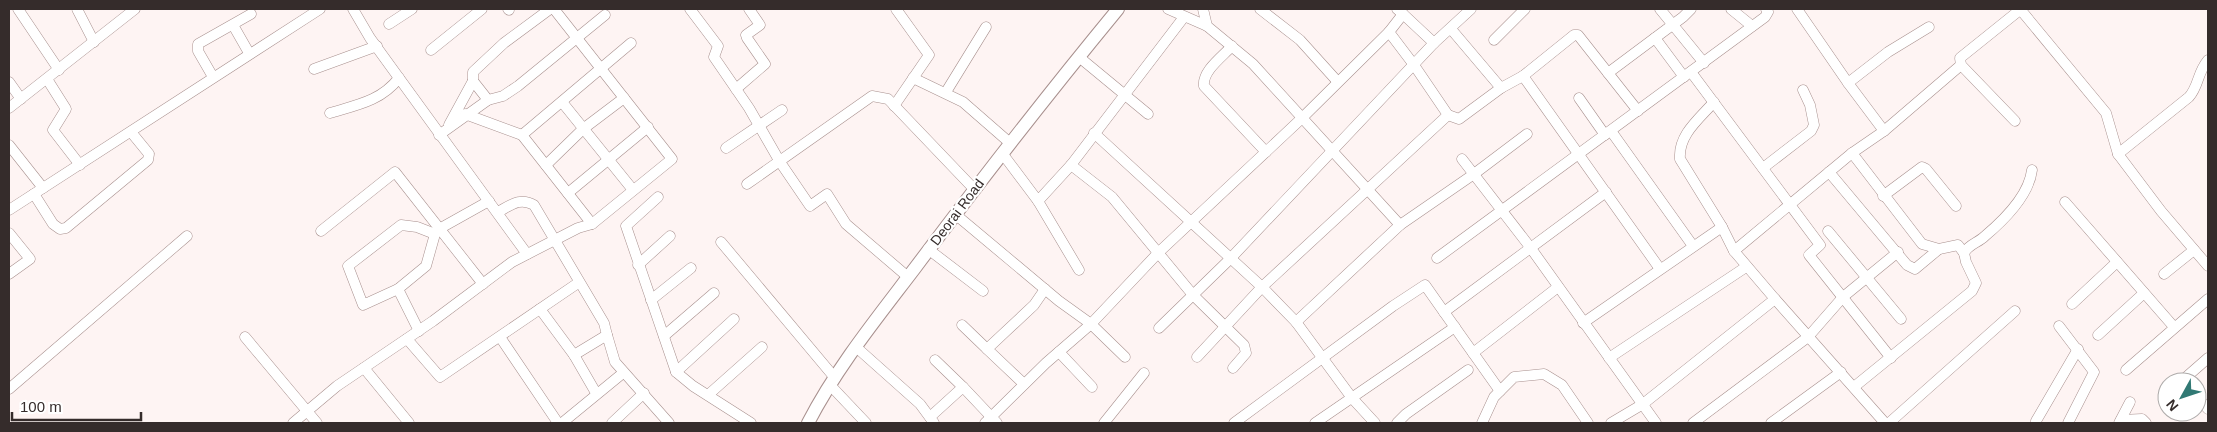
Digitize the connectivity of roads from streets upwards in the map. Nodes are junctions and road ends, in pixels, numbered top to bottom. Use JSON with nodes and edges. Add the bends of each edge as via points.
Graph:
{"nodes":[{"id":1,"x":18,"y":9,"type":"edge"},
{"id":2,"x":77,"y":9,"type":"edge"},
{"id":3,"x":135,"y":9,"type":"edge"},
{"id":4,"x":320,"y":9,"type":"edge"},
{"id":5,"x":354,"y":9,"type":"edge"},
{"id":6,"x":412,"y":9,"type":"edge"},
{"id":7,"x":482,"y":9,"type":"edge"},
{"id":8,"x":550,"y":9,"type":"edge"},
{"id":9,"x":554,"y":9,"type":"edge"},
{"id":10,"x":690,"y":9,"type":"edge"},
{"id":11,"x":750,"y":9,"type":"edge"},
{"id":12,"x":896,"y":9,"type":"edge"},
{"id":13,"x":1118,"y":9,"type":"edge"},
{"id":14,"x":1168,"y":9,"type":"edge"},
{"id":15,"x":1203,"y":9,"type":"edge"},
{"id":16,"x":1260,"y":9,"type":"edge"},
{"id":17,"x":1471,"y":9,"type":"edge"},
{"id":18,"x":1525,"y":9,"type":"edge"},
{"id":19,"x":1660,"y":9,"type":"edge"},
{"id":20,"x":1731,"y":9,"type":"edge"},
{"id":21,"x":1766,"y":9,"type":"edge"},
{"id":22,"x":1798,"y":9,"type":"edge"},
{"id":23,"x":2021,"y":9,"type":"edge"},
{"id":24,"x":1693,"y":10,"type":"edge"},
{"id":25,"x":1400,"y":12,"type":"edge"},
{"id":26,"x":251,"y":14,"type":"dead end"},
{"id":27,"x":605,"y":15,"type":"dead end"},
{"id":28,"x":1184,"y":17,"type":"junction"},
{"id":29,"x":389,"y":24,"type":"dead end"},
{"id":30,"x":233,"y":25,"type":"junction"},
{"id":31,"x":1673,"y":25,"type":"junction"},
{"id":32,"x":1207,"y":26,"type":"junction"},
{"id":33,"x":1752,"y":26,"type":"junction"},
{"id":34,"x":986,"y":27,"type":"dead end"},
{"id":35,"x":1929,"y":27,"type":"dead end"},
{"id":36,"x":1451,"y":29,"type":"junction"},
{"id":37,"x":1389,"y":32,"type":"junction"},
{"id":38,"x":578,"y":38,"type":"junction"},
{"id":39,"x":1655,"y":38,"type":"junction"},
{"id":40,"x":1494,"y":40,"type":"dead end"},
{"id":41,"x":94,"y":42,"type":"junction"},
{"id":42,"x":631,"y":43,"type":"dead end"},
{"id":43,"x":1434,"y":43,"type":"junction"},
{"id":44,"x":376,"y":46,"type":"junction"},
{"id":45,"x":1232,"y":46,"type":"junction"},
{"id":46,"x":432,"y":50,"type":"dead end"},
{"id":47,"x":249,"y":53,"type":"junction"},
{"id":48,"x":1079,"y":57,"type":"junction"},
{"id":49,"x":2208,"y":60,"type":"edge"},
{"id":50,"x":1704,"y":63,"type":"junction"},
{"id":51,"x":1414,"y":64,"type":"junction"},
{"id":52,"x":1961,"y":65,"type":"junction"},
{"id":53,"x":601,"y":68,"type":"junction"},
{"id":54,"x":314,"y":69,"type":"dead end"},
{"id":55,"x":59,"y":70,"type":"junction"},
{"id":56,"x":1608,"y":73,"type":"junction"},
{"id":57,"x":1687,"y":74,"type":"junction"},
{"id":58,"x":1523,"y":76,"type":"junction"},
{"id":59,"x":213,"y":77,"type":"junction"},
{"id":60,"x":399,"y":78,"type":"junction"},
{"id":61,"x":913,"y":78,"type":"junction"},
{"id":62,"x":47,"y":79,"type":"junction"},
{"id":63,"x":1337,"y":81,"type":"junction"},
{"id":64,"x":9,"y":82,"type":"edge"},
{"id":65,"x":473,"y":82,"type":"junction"},
{"id":66,"x":1848,"y":83,"type":"junction"},
{"id":67,"x":1501,"y":88,"type":"junction"},
{"id":68,"x":736,"y":89,"type":"junction"},
{"id":69,"x":1803,"y":90,"type":"dead end"},
{"id":70,"x":946,"y":92,"type":"junction"},
{"id":71,"x":1124,"y":94,"type":"junction"},
{"id":72,"x":624,"y":98,"type":"junction"},
{"id":73,"x":1579,"y":98,"type":"dead end"},
{"id":74,"x":21,"y":99,"type":"junction"},
{"id":75,"x":488,"y":100,"type":"junction"},
{"id":76,"x":562,"y":102,"type":"junction"},
{"id":77,"x":1714,"y":102,"type":"junction"},
{"id":78,"x":894,"y":106,"type":"junction"},
{"id":79,"x":9,"y":108,"type":"edge"},
{"id":80,"x":782,"y":110,"type":"dead end"},
{"id":81,"x":1638,"y":111,"type":"junction"},
{"id":82,"x":330,"y":113,"type":"dead end"},
{"id":83,"x":465,"y":114,"type":"junction"},
{"id":84,"x":1148,"y":114,"type":"dead end"},
{"id":85,"x":1448,"y":115,"type":"junction"},
{"id":86,"x":1301,"y":119,"type":"junction"},
{"id":87,"x":2015,"y":121,"type":"dead end"},
{"id":88,"x":759,"y":125,"type":"junction"},
{"id":89,"x":648,"y":127,"type":"junction"},
{"id":90,"x":583,"y":129,"type":"junction"},
{"id":91,"x":1884,"y":131,"type":"junction"},
{"id":92,"x":131,"y":132,"type":"junction"},
{"id":93,"x":443,"y":132,"type":"junction"},
{"id":94,"x":1094,"y":133,"type":"junction"},
{"id":95,"x":1608,"y":133,"type":"junction"},
{"id":96,"x":1527,"y":134,"type":"dead end"},
{"id":97,"x":522,"y":135,"type":"junction"},
{"id":98,"x":9,"y":145,"type":"edge"},
{"id":99,"x":726,"y":148,"type":"dead end"},
{"id":100,"x":1006,"y":148,"type":"junction"},
{"id":101,"x":1266,"y":152,"type":"junction"},
{"id":102,"x":1332,"y":152,"type":"junction"},
{"id":103,"x":1578,"y":153,"type":"junction"},
{"id":104,"x":1852,"y":153,"type":"junction"},
{"id":105,"x":2118,"y":154,"type":"junction"},
{"id":106,"x":1462,"y":159,"type":"dead end"},
{"id":107,"x":608,"y":160,"type":"junction"},
{"id":108,"x":780,"y":162,"type":"junction"},
{"id":109,"x":1071,"y":164,"type":"junction"},
{"id":110,"x":80,"y":165,"type":"junction"},
{"id":111,"x":546,"y":166,"type":"junction"},
{"id":112,"x":1764,"y":168,"type":"junction"},
{"id":113,"x":2032,"y":170,"type":"dead end"},
{"id":114,"x":1829,"y":172,"type":"junction"},
{"id":115,"x":1474,"y":174,"type":"junction"},
{"id":116,"x":747,"y":184,"type":"dead end"},
{"id":117,"x":43,"y":188,"type":"junction"},
{"id":118,"x":974,"y":189,"type":"junction"},
{"id":119,"x":1366,"y":189,"type":"junction"},
{"id":120,"x":633,"y":190,"type":"junction"},
{"id":121,"x":1606,"y":192,"type":"junction"},
{"id":122,"x":34,"y":194,"type":"junction"},
{"id":123,"x":568,"y":194,"type":"junction"},
{"id":124,"x":1883,"y":196,"type":"junction"},
{"id":125,"x":658,"y":197,"type":"dead end"},
{"id":126,"x":489,"y":201,"type":"junction"},
{"id":127,"x":1038,"y":201,"type":"junction"},
{"id":128,"x":2065,"y":202,"type":"dead end"},
{"id":129,"x":1791,"y":205,"type":"junction"},
{"id":130,"x":1956,"y":206,"type":"dead end"},
{"id":131,"x":1501,"y":209,"type":"junction"},
{"id":132,"x":9,"y":210,"type":"edge"},
{"id":133,"x":498,"y":212,"type":"junction"},
{"id":134,"x":955,"y":214,"type":"junction"},
{"id":135,"x":1191,"y":222,"type":"junction"},
{"id":136,"x":592,"y":224,"type":"junction"},
{"id":137,"x":1400,"y":225,"type":"junction"},
{"id":138,"x":1722,"y":227,"type":"junction"},
{"id":139,"x":321,"y":231,"type":"dead end"},
{"id":140,"x":1828,"y":231,"type":"dead end"},
{"id":141,"x":437,"y":232,"type":"junction"},
{"id":142,"x":9,"y":233,"type":"edge"},
{"id":143,"x":187,"y":236,"type":"dead end"},
{"id":144,"x":670,"y":236,"type":"dead end"},
{"id":145,"x":554,"y":239,"type":"junction"},
{"id":146,"x":721,"y":242,"type":"dead end"},
{"id":147,"x":1693,"y":246,"type":"junction"},
{"id":148,"x":1530,"y":247,"type":"junction"},
{"id":149,"x":1939,"y":249,"type":"junction"},
{"id":150,"x":928,"y":250,"type":"junction"},
{"id":151,"x":2194,"y":250,"type":"junction"},
{"id":152,"x":1159,"y":252,"type":"junction"},
{"id":153,"x":1734,"y":252,"type":"junction"},
{"id":154,"x":1898,"y":252,"type":"junction"},
{"id":155,"x":1964,"y":253,"type":"junction"},
{"id":156,"x":527,"y":254,"type":"junction"},
{"id":157,"x":1437,"y":258,"type":"dead end"},
{"id":158,"x":1230,"y":259,"type":"junction"},
{"id":159,"x":2117,"y":262,"type":"junction"},
{"id":160,"x":638,"y":265,"type":"junction"},
{"id":161,"x":2208,"y":266,"type":"edge"},
{"id":162,"x":1746,"y":267,"type":"junction"},
{"id":163,"x":691,"y":268,"type":"dead end"},
{"id":164,"x":1660,"y":269,"type":"junction"},
{"id":165,"x":1079,"y":270,"type":"dead end"},
{"id":166,"x":9,"y":274,"type":"edge"},
{"id":167,"x":2164,"y":274,"type":"dead end"},
{"id":168,"x":1866,"y":277,"type":"junction"},
{"id":169,"x":908,"y":278,"type":"junction"},
{"id":170,"x":578,"y":283,"type":"junction"},
{"id":171,"x":483,"y":284,"type":"junction"},
{"id":172,"x":1262,"y":287,"type":"junction"},
{"id":173,"x":1558,"y":287,"type":"junction"},
{"id":174,"x":398,"y":289,"type":"junction"},
{"id":175,"x":1045,"y":289,"type":"junction"},
{"id":176,"x":983,"y":291,"type":"dead end"},
{"id":177,"x":714,"y":293,"type":"dead end"},
{"id":178,"x":2144,"y":293,"type":"junction"},
{"id":179,"x":1193,"y":295,"type":"junction"},
{"id":180,"x":1843,"y":297,"type":"junction"},
{"id":181,"x":1775,"y":299,"type":"junction"},
{"id":182,"x":2208,"y":299,"type":"edge"},
{"id":183,"x":651,"y":300,"type":"junction"},
{"id":184,"x":2072,"y":304,"type":"dead end"},
{"id":185,"x":540,"y":309,"type":"junction"},
{"id":186,"x":2016,"y":311,"type":"dead end"},
{"id":187,"x":1444,"y":312,"type":"junction"},
{"id":188,"x":734,"y":319,"type":"dead end"},
{"id":189,"x":1901,"y":319,"type":"dead end"},
{"id":190,"x":1296,"y":322,"type":"junction"},
{"id":191,"x":1583,"y":323,"type":"junction"},
{"id":192,"x":1091,"y":324,"type":"junction"},
{"id":193,"x":962,"y":325,"type":"dead end"},
{"id":194,"x":2059,"y":326,"type":"dead end"},
{"id":195,"x":1225,"y":327,"type":"junction"},
{"id":196,"x":1455,"y":327,"type":"junction"},
{"id":197,"x":2174,"y":327,"type":"junction"},
{"id":198,"x":1159,"y":328,"type":"dead end"},
{"id":199,"x":419,"y":331,"type":"junction"},
{"id":200,"x":607,"y":335,"type":"junction"},
{"id":201,"x":2098,"y":335,"type":"dead end"},
{"id":202,"x":664,"y":336,"type":"junction"},
{"id":203,"x":245,"y":337,"type":"dead end"},
{"id":204,"x":500,"y":337,"type":"junction"},
{"id":205,"x":1808,"y":337,"type":"junction"},
{"id":206,"x":406,"y":339,"type":"junction"},
{"id":207,"x":762,"y":347,"type":"dead end"},
{"id":208,"x":856,"y":347,"type":"junction"},
{"id":209,"x":987,"y":348,"type":"junction"},
{"id":210,"x":2078,"y":348,"type":"junction"},
{"id":211,"x":1059,"y":352,"type":"junction"},
{"id":212,"x":1472,"y":353,"type":"junction"},
{"id":213,"x":574,"y":355,"type":"junction"},
{"id":214,"x":1125,"y":357,"type":"dead end"},
{"id":215,"x":1197,"y":357,"type":"dead end"},
{"id":216,"x":1609,"y":358,"type":"junction"},
{"id":217,"x":1891,"y":358,"type":"junction"},
{"id":218,"x":2208,"y":358,"type":"edge"},
{"id":219,"x":1324,"y":359,"type":"junction"},
{"id":220,"x":935,"y":360,"type":"dead end"},
{"id":221,"x":364,"y":368,"type":"junction"},
{"id":222,"x":1233,"y":368,"type":"dead end"},
{"id":223,"x":1468,"y":370,"type":"dead end"},
{"id":224,"x":2126,"y":370,"type":"dead end"},
{"id":225,"x":676,"y":372,"type":"junction"},
{"id":226,"x":1841,"y":372,"type":"junction"},
{"id":227,"x":2192,"y":372,"type":"edge"},
{"id":228,"x":623,"y":373,"type":"junction"},
{"id":229,"x":1144,"y":373,"type":"dead end"},
{"id":230,"x":832,"y":381,"type":"junction"},
{"id":231,"x":1024,"y":384,"type":"junction"},
{"id":232,"x":963,"y":387,"type":"junction"},
{"id":233,"x":1092,"y":387,"type":"dead end"},
{"id":234,"x":1854,"y":387,"type":"junction"},
{"id":235,"x":9,"y":389,"type":"edge"},
{"id":236,"x":1500,"y":391,"type":"junction"},
{"id":237,"x":644,"y":393,"type":"junction"},
{"id":238,"x":596,"y":394,"type":"junction"},
{"id":239,"x":708,"y":395,"type":"junction"},
{"id":240,"x":1352,"y":398,"type":"junction"},
{"id":241,"x":2130,"y":402,"type":"dead end"},
{"id":242,"x":1642,"y":404,"type":"junction"},
{"id":243,"x":308,"y":411,"type":"junction"},
{"id":244,"x":932,"y":420,"type":"edge"},
{"id":245,"x":664,"y":421,"type":"edge"},
{"id":246,"x":991,"y":421,"type":"edge"},
{"id":247,"x":2036,"y":421,"type":"dead end"},
{"id":248,"x":2120,"y":422,"type":"edge"},
{"id":249,"x":293,"y":423,"type":"edge"},
{"id":250,"x":317,"y":423,"type":"edge"},
{"id":251,"x":409,"y":423,"type":"edge"},
{"id":252,"x":560,"y":423,"type":"edge"},
{"id":253,"x":612,"y":423,"type":"edge"},
{"id":254,"x":751,"y":423,"type":"edge"},
{"id":255,"x":808,"y":423,"type":"edge"},
{"id":256,"x":866,"y":423,"type":"edge"},
{"id":257,"x":1104,"y":423,"type":"edge"},
{"id":258,"x":1234,"y":423,"type":"edge"},
{"id":259,"x":1315,"y":423,"type":"edge"},
{"id":260,"x":1375,"y":423,"type":"edge"},
{"id":261,"x":1397,"y":423,"type":"edge"},
{"id":262,"x":1482,"y":423,"type":"edge"},
{"id":263,"x":1588,"y":423,"type":"edge"},
{"id":264,"x":1611,"y":423,"type":"edge"},
{"id":265,"x":1656,"y":423,"type":"edge"},
{"id":266,"x":1693,"y":423,"type":"edge"},
{"id":267,"x":1771,"y":423,"type":"edge"},
{"id":268,"x":1885,"y":423,"type":"edge"},
{"id":269,"x":1889,"y":423,"type":"edge"},
{"id":270,"x":2068,"y":423,"type":"edge"},
{"id":271,"x":2146,"y":423,"type":"edge"}],
"edges":[{"from":1,"to":55,"type":"street"},
{"from":2,"to":41,"type":"street"},
{"from":3,"to":41,"type":"street"},
{"from":4,"to":47,"type":"street"},
{"from":5,"to":44,"type":"street"},
{"from":6,"to":29,"type":"street"},
{"from":7,"to":46,"type":"street"},
{"from":8,"to":65,"type":"street","via":[[479,66],[473,72]]},
{"from":9,"to":38,"type":"street"},
{"from":10,"to":68,"type":"street","via":[[718,46],[714,56]]},
{"from":11,"to":68,"type":"street","via":[[760,25],[746,38],[765,64]]},
{"from":12,"to":61,"type":"street","via":[[929,55]]},
{"from":13,"to":48,"type":"street","name":"Deorai Road"},
{"from":14,"to":28,"type":"street"},
{"from":15,"to":32,"type":"street"},
{"from":16,"to":63,"type":"street","via":[[1300,40]]},
{"from":17,"to":36,"type":"street"},
{"from":18,"to":40,"type":"street"},
{"from":19,"to":31,"type":"street"},
{"from":20,"to":33,"type":"street"},
{"from":21,"to":33,"type":"street","via":[[1767,15]]},
{"from":22,"to":66,"type":"street"},
{"from":23,"to":52,"type":"street","via":[[1961,55]]},
{"from":23,"to":105,"type":"street","via":[[2106,113]]},
{"from":24,"to":31,"type":"street"},
{"from":25,"to":37,"type":"street"},
{"from":25,"to":43,"type":"street"},
{"from":26,"to":30,"type":"street"},
{"from":27,"to":38,"type":"street"},
{"from":28,"to":32,"type":"street"},
{"from":28,"to":71,"type":"street"},
{"from":30,"to":47,"type":"street"},
{"from":30,"to":59,"type":"street","via":[[198,44],[198,51]]},
{"from":31,"to":39,"type":"street"},
{"from":31,"to":50,"type":"street"},
{"from":32,"to":45,"type":"street"},
{"from":33,"to":50,"type":"street"},
{"from":34,"to":70,"type":"street"},
{"from":35,"to":66,"type":"street","via":[[1888,52]]},
{"from":36,"to":43,"type":"street"},
{"from":36,"to":67,"type":"street"},
{"from":37,"to":51,"type":"street"},
{"from":37,"to":63,"type":"street"},
{"from":38,"to":53,"type":"street"},
{"from":38,"to":75,"type":"street","via":[[504,96]]},
{"from":39,"to":56,"type":"street"},
{"from":39,"to":57,"type":"street"},
{"from":41,"to":55,"type":"street"},
{"from":42,"to":53,"type":"street"},
{"from":43,"to":51,"type":"street"},
{"from":44,"to":54,"type":"street"},
{"from":44,"to":60,"type":"street"},
{"from":45,"to":86,"type":"street","via":[[1253,64]]},
{"from":45,"to":101,"type":"street","via":[[1206,74],[1204,86]]},
{"from":47,"to":59,"type":"street"},
{"from":48,"to":71,"type":"street"},
{"from":48,"to":100,"type":"street","name":"Deorai Road"},
{"from":49,"to":105,"type":"street","via":[[2189,97]]},
{"from":50,"to":57,"type":"street"},
{"from":51,"to":85,"type":"street"},
{"from":51,"to":102,"type":"street"},
{"from":52,"to":87,"type":"street"},
{"from":52,"to":91,"type":"street"},
{"from":53,"to":72,"type":"street"},
{"from":53,"to":76,"type":"street"},
{"from":55,"to":62,"type":"street"},
{"from":56,"to":58,"type":"street","via":[[1578,35]]},
{"from":56,"to":81,"type":"street"},
{"from":57,"to":77,"type":"street"},
{"from":57,"to":81,"type":"street"},
{"from":58,"to":67,"type":"street"},
{"from":58,"to":103,"type":"street"},
{"from":59,"to":92,"type":"street"},
{"from":60,"to":82,"type":"street","via":[[390,91],[373,100]]},
{"from":60,"to":93,"type":"street"},
{"from":61,"to":70,"type":"street"},
{"from":61,"to":78,"type":"street"},
{"from":62,"to":74,"type":"street"},
{"from":62,"to":110,"type":"street","via":[[66,109],[53,130]]},
{"from":63,"to":86,"type":"street"},
{"from":64,"to":74,"type":"street"},
{"from":65,"to":75,"type":"street"},
{"from":65,"to":93,"type":"street"},
{"from":66,"to":91,"type":"street"},
{"from":67,"to":85,"type":"street","via":[[1460,119]]},
{"from":68,"to":88,"type":"street"},
{"from":69,"to":112,"type":"street","via":[[1814,125]]},
{"from":70,"to":100,"type":"street","via":[[970,107]]},
{"from":71,"to":84,"type":"street"},
{"from":71,"to":94,"type":"street"},
{"from":72,"to":89,"type":"street"},
{"from":72,"to":90,"type":"street"},
{"from":73,"to":95,"type":"street"},
{"from":74,"to":79,"type":"street"},
{"from":75,"to":83,"type":"street"},
{"from":76,"to":90,"type":"street"},
{"from":76,"to":97,"type":"street"},
{"from":77,"to":112,"type":"street"},
{"from":77,"to":138,"type":"street","via":[[1683,137],[1680,159]]},
{"from":78,"to":108,"type":"street","via":[[888,99],[872,96]]},
{"from":78,"to":118,"type":"street"},
{"from":80,"to":88,"type":"street"},
{"from":81,"to":95,"type":"street"},
{"from":83,"to":93,"type":"street"},
{"from":83,"to":97,"type":"street"},
{"from":85,"to":119,"type":"street"},
{"from":86,"to":101,"type":"street"},
{"from":86,"to":102,"type":"street"},
{"from":88,"to":99,"type":"street"},
{"from":88,"to":108,"type":"street"},
{"from":89,"to":107,"type":"street"},
{"from":89,"to":120,"type":"street","via":[[672,158]]},
{"from":90,"to":107,"type":"street"},
{"from":90,"to":111,"type":"street"},
{"from":91,"to":104,"type":"street"},
{"from":92,"to":110,"type":"street"},
{"from":92,"to":122,"type":"street","via":[[149,154],[148,160],[66,228],[60,229],[53,224]]},
{"from":93,"to":126,"type":"street"},
{"from":94,"to":109,"type":"street"},
{"from":94,"to":135,"type":"street"},
{"from":95,"to":103,"type":"street"},
{"from":95,"to":147,"type":"street"},
{"from":96,"to":115,"type":"street"},
{"from":97,"to":111,"type":"street"},
{"from":98,"to":117,"type":"street"},
{"from":100,"to":118,"type":"street","name":"Deorai Road"},
{"from":100,"to":127,"type":"street"},
{"from":101,"to":135,"type":"street"},
{"from":102,"to":119,"type":"street"},
{"from":102,"to":158,"type":"street"},
{"from":103,"to":121,"type":"street"},
{"from":103,"to":131,"type":"street"},
{"from":104,"to":114,"type":"street"},
{"from":104,"to":124,"type":"street"},
{"from":105,"to":151,"type":"street"},
{"from":106,"to":115,"type":"street"},
{"from":107,"to":120,"type":"street"},
{"from":107,"to":123,"type":"street"},
{"from":108,"to":116,"type":"street"},
{"from":108,"to":169,"type":"street","via":[[810,206],[827,194],[846,224]]},
{"from":109,"to":127,"type":"street"},
{"from":109,"to":152,"type":"street","via":[[1112,197]]},
{"from":110,"to":117,"type":"street"},
{"from":111,"to":123,"type":"street"},
{"from":112,"to":129,"type":"street"},
{"from":113,"to":155,"type":"street","via":[[2030,182],[2020,199],[1986,236]]},
{"from":114,"to":129,"type":"street"},
{"from":114,"to":154,"type":"street"},
{"from":115,"to":131,"type":"street"},
{"from":115,"to":137,"type":"street"},
{"from":117,"to":122,"type":"street"},
{"from":118,"to":134,"type":"street","name":"Deorai Road"},
{"from":119,"to":137,"type":"street"},
{"from":119,"to":172,"type":"street"},
{"from":120,"to":136,"type":"street"},
{"from":121,"to":148,"type":"street"},
{"from":121,"to":164,"type":"street"},
{"from":122,"to":132,"type":"street"},
{"from":123,"to":136,"type":"street"},
{"from":124,"to":130,"type":"street","via":[[1922,167]]},
{"from":124,"to":149,"type":"street","via":[[1922,244]]},
{"from":125,"to":160,"type":"street","via":[[626,226]]},
{"from":126,"to":133,"type":"street"},
{"from":126,"to":141,"type":"street"},
{"from":127,"to":165,"type":"street"},
{"from":128,"to":159,"type":"street"},
{"from":129,"to":153,"type":"street"},
{"from":129,"to":180,"type":"street","via":[[1820,245],[1810,255]]},
{"from":131,"to":148,"type":"street"},
{"from":131,"to":157,"type":"street"},
{"from":133,"to":145,"type":"street","via":[[518,201],[526,201],[534,205]]},
{"from":133,"to":156,"type":"street"},
{"from":134,"to":150,"type":"street","name":"Deorai Road"},
{"from":134,"to":175,"type":"street"},
{"from":135,"to":152,"type":"street"},
{"from":135,"to":158,"type":"street"},
{"from":136,"to":145,"type":"street"},
{"from":137,"to":190,"type":"street"},
{"from":138,"to":147,"type":"street"},
{"from":138,"to":153,"type":"street"},
{"from":139,"to":141,"type":"street","via":[[395,172]]},
{"from":140,"to":168,"type":"street"},
{"from":141,"to":171,"type":"street"},
{"from":141,"to":174,"type":"street","via":[[426,266]]},
{"from":141,"to":174,"type":"street","via":[[401,225],[348,266],[364,305]]},
{"from":142,"to":166,"type":"street","via":[[30,259]]},
{"from":143,"to":235,"type":"street"},
{"from":144,"to":160,"type":"street"},
{"from":145,"to":156,"type":"street"},
{"from":145,"to":170,"type":"street"},
{"from":146,"to":230,"type":"street"},
{"from":147,"to":164,"type":"street"},
{"from":148,"to":173,"type":"street"},
{"from":148,"to":187,"type":"street"},
{"from":149,"to":154,"type":"street","via":[[1915,269],[1907,266]]},
{"from":149,"to":155,"type":"street","via":[[1958,245]]},
{"from":150,"to":169,"type":"street","name":"Deorai Road"},
{"from":150,"to":176,"type":"street"},
{"from":151,"to":161,"type":"street"},
{"from":151,"to":167,"type":"street"},
{"from":152,"to":179,"type":"street"},
{"from":152,"to":192,"type":"street"},
{"from":153,"to":162,"type":"street"},
{"from":154,"to":168,"type":"street"},
{"from":155,"to":217,"type":"street","via":[[1975,278],[1975,286]]},
{"from":156,"to":171,"type":"street"},
{"from":158,"to":172,"type":"street"},
{"from":158,"to":179,"type":"street"},
{"from":159,"to":178,"type":"street"},
{"from":159,"to":184,"type":"street"},
{"from":160,"to":183,"type":"street"},
{"from":162,"to":181,"type":"street"},
{"from":162,"to":216,"type":"street"},
{"from":163,"to":183,"type":"street"},
{"from":164,"to":191,"type":"street"},
{"from":168,"to":180,"type":"street"},
{"from":168,"to":189,"type":"street"},
{"from":169,"to":208,"type":"street","name":"Deorai Road"},
{"from":170,"to":185,"type":"street"},
{"from":170,"to":200,"type":"street","via":[[604,323]]},
{"from":171,"to":199,"type":"street"},
{"from":172,"to":190,"type":"street"},
{"from":172,"to":195,"type":"street"},
{"from":173,"to":191,"type":"street"},
{"from":173,"to":212,"type":"street"},
{"from":174,"to":199,"type":"street"},
{"from":175,"to":192,"type":"street"},
{"from":175,"to":209,"type":"street","via":[[1034,305]]},
{"from":177,"to":202,"type":"street"},
{"from":178,"to":197,"type":"street"},
{"from":178,"to":201,"type":"street"},
{"from":179,"to":195,"type":"street"},
{"from":179,"to":198,"type":"street"},
{"from":180,"to":205,"type":"street"},
{"from":180,"to":217,"type":"street"},
{"from":181,"to":205,"type":"street"},
{"from":181,"to":242,"type":"street"},
{"from":182,"to":197,"type":"street"},
{"from":183,"to":202,"type":"street"},
{"from":185,"to":204,"type":"street"},
{"from":185,"to":213,"type":"street"},
{"from":186,"to":269,"type":"street"},
{"from":187,"to":196,"type":"street"},
{"from":187,"to":219,"type":"street","via":[[1425,285]]},
{"from":188,"to":225,"type":"street"},
{"from":190,"to":219,"type":"street"},
{"from":191,"to":216,"type":"street"},
{"from":192,"to":211,"type":"street"},
{"from":192,"to":214,"type":"street"},
{"from":193,"to":209,"type":"street"},
{"from":194,"to":210,"type":"street"},
{"from":195,"to":215,"type":"street"},
{"from":195,"to":222,"type":"street","via":[[1246,349],[1244,357]]},
{"from":196,"to":212,"type":"street"},
{"from":196,"to":240,"type":"street"},
{"from":197,"to":224,"type":"street"},
{"from":199,"to":206,"type":"street"},
{"from":200,"to":213,"type":"street"},
{"from":200,"to":228,"type":"street","via":[[615,362]]},
{"from":202,"to":225,"type":"street"},
{"from":203,"to":243,"type":"street"},
{"from":204,"to":206,"type":"street","via":[[440,377]]},
{"from":204,"to":252,"type":"street"},
{"from":205,"to":226,"type":"street"},
{"from":205,"to":266,"type":"street"},
{"from":206,"to":221,"type":"street"},
{"from":207,"to":239,"type":"street"},
{"from":208,"to":230,"type":"street","name":"Deorai Road"},
{"from":208,"to":244,"type":"street","via":[[920,404]]},
{"from":209,"to":231,"type":"street"},
{"from":210,"to":247,"type":"street"},
{"from":210,"to":270,"type":"street","via":[[2094,372]]},
{"from":211,"to":231,"type":"street"},
{"from":211,"to":233,"type":"street"},
{"from":212,"to":236,"type":"street"},
{"from":213,"to":238,"type":"street"},
{"from":216,"to":242,"type":"street"},
{"from":217,"to":234,"type":"street"},
{"from":218,"to":227,"type":"street"},
{"from":219,"to":240,"type":"street"},
{"from":219,"to":258,"type":"street"},
{"from":220,"to":232,"type":"street"},
{"from":221,"to":243,"type":"street"},
{"from":221,"to":251,"type":"street"},
{"from":223,"to":261,"type":"street"},
{"from":225,"to":239,"type":"street"},
{"from":226,"to":234,"type":"street"},
{"from":226,"to":267,"type":"street"},
{"from":228,"to":237,"type":"street"},
{"from":228,"to":238,"type":"street"},
{"from":229,"to":257,"type":"street"},
{"from":230,"to":255,"type":"street","name":"Deorai Road"},
{"from":230,"to":256,"type":"street"},
{"from":231,"to":246,"type":"street"},
{"from":232,"to":244,"type":"street"},
{"from":232,"to":246,"type":"street"},
{"from":234,"to":268,"type":"street"},
{"from":236,"to":262,"type":"street"},
{"from":236,"to":263,"type":"street","via":[[1514,377],[1544,374],[1562,385]]},
{"from":237,"to":245,"type":"street"},
{"from":237,"to":253,"type":"street"},
{"from":238,"to":252,"type":"street"},
{"from":239,"to":254,"type":"street"},
{"from":240,"to":259,"type":"street"},
{"from":240,"to":260,"type":"street"},
{"from":241,"to":248,"type":"street"},
{"from":242,"to":264,"type":"street"},
{"from":242,"to":265,"type":"street"},
{"from":243,"to":249,"type":"street"},
{"from":243,"to":250,"type":"street"},
{"from":248,"to":271,"type":"street","via":[[2142,419]]}]}
